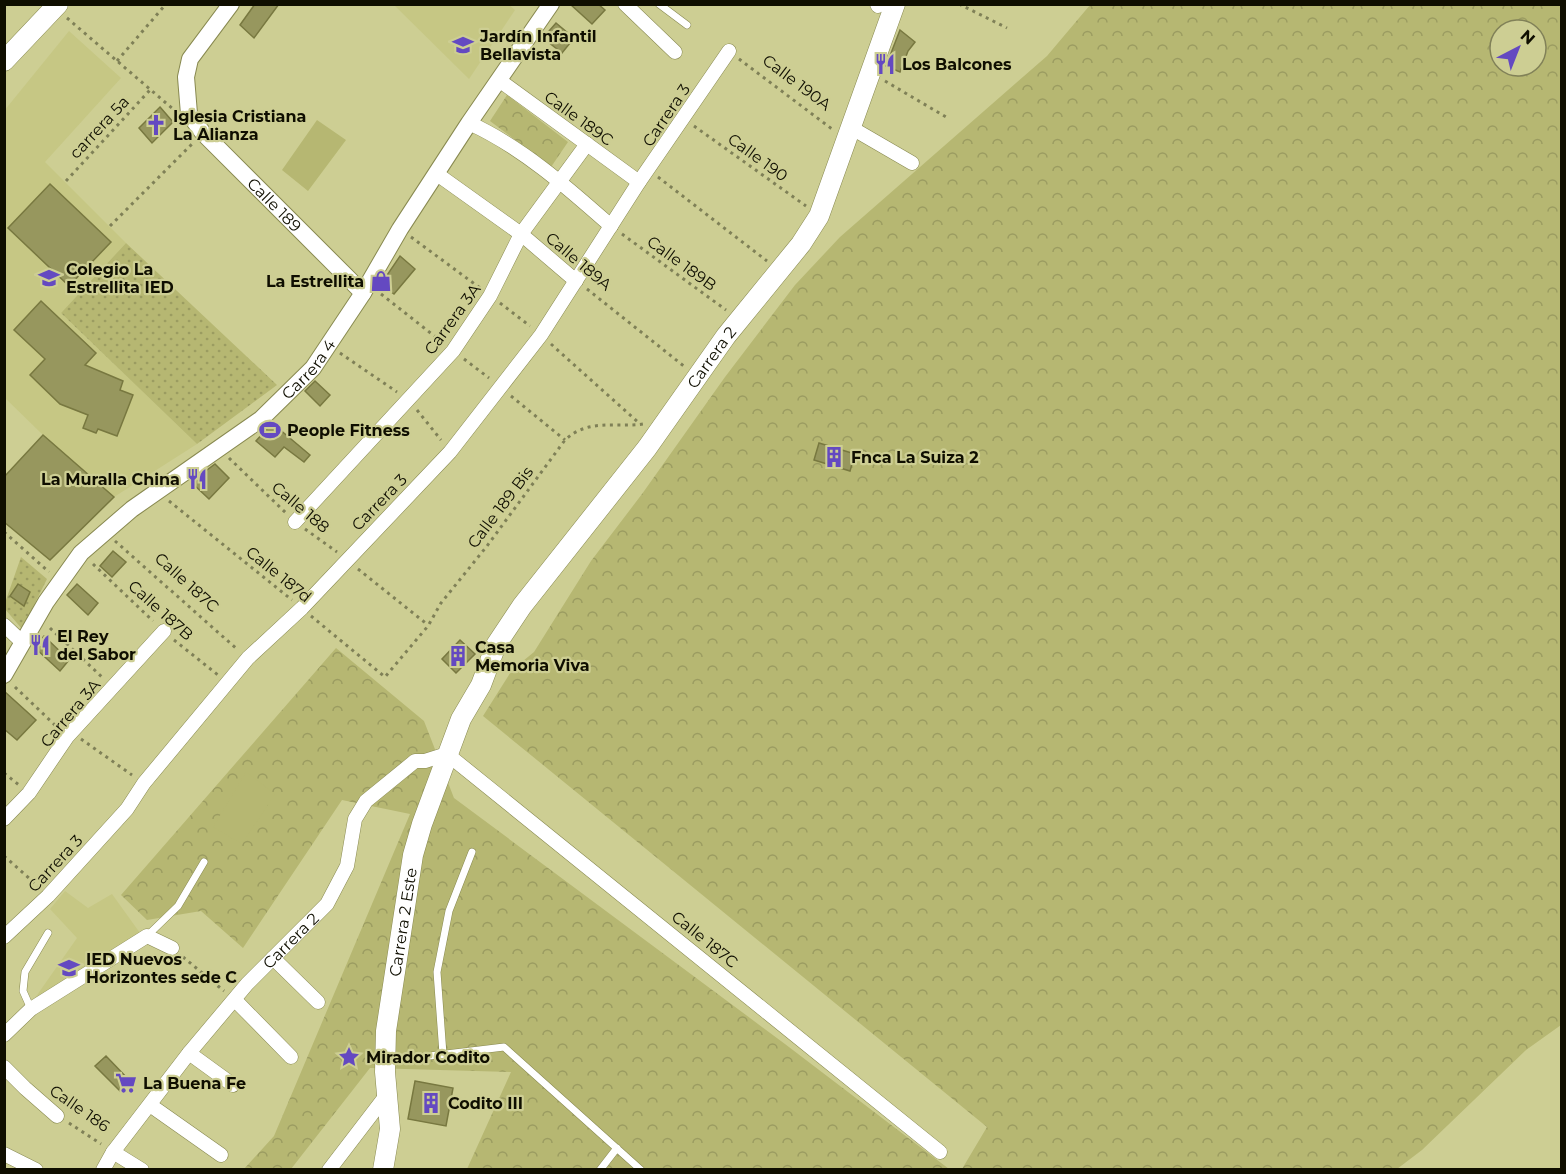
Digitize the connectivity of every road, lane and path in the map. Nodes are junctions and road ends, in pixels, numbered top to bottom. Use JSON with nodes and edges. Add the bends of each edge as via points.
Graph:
{"nodes":[{"id":1,"x":166,"y":4,"type":"edge"},
{"id":2,"x":231,"y":4,"type":"edge"},
{"id":3,"x":551,"y":4,"type":"edge"},
{"id":4,"x":625,"y":4,"type":"edge"},
{"id":5,"x":659,"y":4,"type":"edge"},
{"id":6,"x":959,"y":4,"type":"edge"},
{"id":7,"x":883,"y":5,"type":"edge"},
{"id":8,"x":57,"y":6,"type":"edge"},
{"id":9,"x":687,"y":25,"type":"dead end"},
{"id":10,"x":1007,"y":28,"type":"dead end"},
{"id":11,"x":729,"y":51,"type":"joint"},
{"id":12,"x":675,"y":52,"type":"dead end"},
{"id":13,"x":4,"y":61,"type":"edge"},
{"id":14,"x":117,"y":61,"type":"junction"},
{"id":15,"x":871,"y":72,"type":"junction"},
{"id":16,"x":499,"y":80,"type":"junction"},
{"id":17,"x":150,"y":90,"type":"junction"},
{"id":18,"x":189,"y":109,"type":"junction"},
{"id":19,"x":946,"y":117,"type":"dead end"},
{"id":20,"x":683,"y":118,"type":"junction"},
{"id":21,"x":469,"y":123,"type":"junction"},
{"id":22,"x":203,"y":133,"type":"junction"},
{"id":23,"x":848,"y":133,"type":"junction"},
{"id":24,"x":587,"y":144,"type":"junction"},
{"id":25,"x":912,"y":163,"type":"dead end"},
{"id":26,"x":648,"y":169,"type":"junction"},
{"id":27,"x":437,"y":174,"type":"junction"},
{"id":28,"x":66,"y":181,"type":"dead end"},
{"id":29,"x":560,"y":181,"type":"junction"},
{"id":30,"x":639,"y":182,"type":"junction"},
{"id":31,"x":819,"y":216,"type":"junction"},
{"id":32,"x":110,"y":226,"type":"dead end"},
{"id":33,"x":611,"y":226,"type":"junction"},
{"id":34,"x":400,"y":229,"type":"junction"},
{"id":35,"x":521,"y":234,"type":"junction"},
{"id":36,"x":780,"y":271,"type":"junction"},
{"id":37,"x":576,"y":281,"type":"junction"},
{"id":38,"x":366,"y":288,"type":"junction"},
{"id":39,"x":490,"y":296,"type":"junction"},
{"id":40,"x":739,"y":319,"type":"junction"},
{"id":41,"x":542,"y":335,"type":"junction"},
{"id":42,"x":453,"y":351,"type":"junction"},
{"id":43,"x":697,"y":377,"type":"junction"},
{"id":44,"x":501,"y":387,"type":"junction"},
{"id":45,"x":673,"y":413,"type":"junction"},
{"id":46,"x":641,"y":425,"type":"junction"},
{"id":47,"x":566,"y":440,"type":"junction"},
{"id":48,"x":219,"y":448,"type":"junction"},
{"id":49,"x":157,"y":492,"type":"junction"},
{"id":50,"x":295,"y":522,"type":"junction"},
{"id":51,"x":4,"y":532,"type":"edge"},
{"id":52,"x":105,"y":532,"type":"junction"},
{"id":53,"x":81,"y":553,"type":"junction"},
{"id":54,"x":347,"y":559,"type":"junction"},
{"id":55,"x":60,"y":581,"type":"junction"},
{"id":56,"x":302,"y":608,"type":"junction"},
{"id":57,"x":38,"y":616,"type":"junction"},
{"id":58,"x":4,"y":625,"type":"edge"},
{"id":59,"x":428,"y":626,"type":"junction"},
{"id":60,"x":164,"y":631,"type":"junction"},
{"id":61,"x":22,"y":642,"type":"junction"},
{"id":62,"x":248,"y":658,"type":"junction"},
{"id":63,"x":385,"y":677,"type":"joint"},
{"id":64,"x":8,"y":680,"type":"edge"},
{"id":65,"x":228,"y":683,"type":"junction"},
{"id":66,"x":481,"y":685,"type":"joint"},
{"id":67,"x":113,"y":688,"type":"junction"},
{"id":68,"x":69,"y":735,"type":"junction"},
{"id":69,"x":447,"y":754,"type":"junction"},
{"id":70,"x":4,"y":772,"type":"edge"},
{"id":71,"x":144,"y":783,"type":"junction"},
{"id":72,"x":29,"y":793,"type":"junction"},
{"id":73,"x":4,"y":819,"type":"edge"},
{"id":74,"x":472,"y":852,"type":"dead end"},
{"id":75,"x":4,"y":856,"type":"edge"},
{"id":76,"x":204,"y":862,"type":"dead end"},
{"id":77,"x":48,"y":896,"type":"junction"},
{"id":78,"x":48,"y":933,"type":"dead end"},
{"id":79,"x":147,"y":936,"type":"junction"},
{"id":80,"x":4,"y":937,"type":"edge"},
{"id":81,"x":172,"y":948,"type":"joint"},
{"id":82,"x":273,"y":958,"type":"junction"},
{"id":83,"x":235,"y":1000,"type":"junction"},
{"id":84,"x":318,"y":1002,"type":"dead end"},
{"id":85,"x":31,"y":1009,"type":"junction"},
{"id":86,"x":4,"y":1035,"type":"edge"},
{"id":87,"x":189,"y":1053,"type":"junction"},
{"id":88,"x":443,"y":1054,"type":"junction"},
{"id":89,"x":291,"y":1057,"type":"dead end"},
{"id":90,"x":385,"y":1061,"type":"junction"},
{"id":91,"x":4,"y":1067,"type":"edge"},
{"id":92,"x":233,"y":1085,"type":"dead end"},
{"id":93,"x":388,"y":1093,"type":"junction"},
{"id":94,"x":150,"y":1105,"type":"junction"},
{"id":95,"x":57,"y":1116,"type":"joint"},
{"id":96,"x":617,"y":1149,"type":"junction"},
{"id":97,"x":113,"y":1152,"type":"junction"},
{"id":98,"x":940,"y":1152,"type":"dead end"},
{"id":99,"x":4,"y":1154,"type":"edge"},
{"id":100,"x":220,"y":1155,"type":"dead end"},
{"id":101,"x":37,"y":1169,"type":"edge"},
{"id":102,"x":102,"y":1170,"type":"edge"},
{"id":103,"x":142,"y":1170,"type":"edge"},
{"id":104,"x":329,"y":1170,"type":"edge"},
{"id":105,"x":383,"y":1170,"type":"edge"},
{"id":106,"x":600,"y":1170,"type":"edge"},
{"id":107,"x":640,"y":1170,"type":"edge"}],
"edges":[{"from":1,"to":14,"type":"path"},
{"from":2,"to":18,"type":"street","via":[[190,60],[186,77]]},
{"from":3,"to":16,"type":"street","name":"Carrera 4"},
{"from":4,"to":12,"type":"street"},
{"from":5,"to":9,"type":"lane"},
{"from":6,"to":10,"type":"path"},
{"from":7,"to":15,"type":"main road","name":"Carrera 2"},
{"from":8,"to":13,"type":"main road"},
{"from":8,"to":14,"type":"path"},
{"from":11,"to":20,"type":"street","name":"Carrera 3"},
{"from":11,"to":23,"type":"path","name":"Calle 190A"},
{"from":14,"to":17,"type":"path"},
{"from":15,"to":19,"type":"path"},
{"from":15,"to":23,"type":"main road","name":"Carrera 2"},
{"from":16,"to":21,"type":"street","name":"Carrera 4"},
{"from":16,"to":24,"type":"street","name":"Calle 189C"},
{"from":17,"to":18,"type":"path","via":[[172,109]]},
{"from":17,"to":28,"type":"path","name":"carrera 5a"},
{"from":18,"to":22,"type":"street","name":"Calle 189"},
{"from":20,"to":26,"type":"street","name":"Carrera 3"},
{"from":20,"to":31,"type":"path","name":"Calle 190"},
{"from":21,"to":27,"type":"street","name":"Carrera 4"},
{"from":21,"to":29,"type":"street"},
{"from":22,"to":32,"type":"path"},
{"from":22,"to":38,"type":"street","name":"Calle 189"},
{"from":23,"to":25,"type":"street"},
{"from":23,"to":31,"type":"main road","name":"Carrera 2"},
{"from":24,"to":29,"type":"street","name":"Carrera 3A"},
{"from":24,"to":30,"type":"street","name":"Calle 189C"},
{"from":26,"to":30,"type":"street","name":"Carrera 3"},
{"from":26,"to":36,"type":"path"},
{"from":27,"to":34,"type":"street","name":"Carrera 4"},
{"from":27,"to":35,"type":"street","name":"Calle 189A"},
{"from":29,"to":33,"type":"street"},
{"from":29,"to":35,"type":"street","name":"Carrera 3A"},
{"from":30,"to":33,"type":"street","name":"Carrera 3"},
{"from":31,"to":36,"type":"main road","name":"Carrera 2"},
{"from":33,"to":37,"type":"street","name":"Carrera 3"},
{"from":33,"to":40,"type":"path","name":"Calle 189B"},
{"from":34,"to":38,"type":"street","name":"Carrera 4"},
{"from":34,"to":39,"type":"path"},
{"from":35,"to":37,"type":"street","name":"Calle 189A"},
{"from":35,"to":39,"type":"street","name":"Carrera 3A"},
{"from":36,"to":40,"type":"main road","name":"Carrera 2"},
{"from":37,"to":41,"type":"street","name":"Carrera 3"},
{"from":37,"to":43,"type":"path","name":"Calle 189A"},
{"from":38,"to":42,"type":"path"},
{"from":38,"to":48,"type":"street","name":"Carrera 4","via":[[313,369],[261,419]]},
{"from":39,"to":41,"type":"path"},
{"from":39,"to":42,"type":"street","name":"Carrera 3A"},
{"from":40,"to":43,"type":"main road","name":"Carrera 2"},
{"from":41,"to":44,"type":"street","name":"Carrera 3"},
{"from":41,"to":46,"type":"path"},
{"from":42,"to":44,"type":"path"},
{"from":42,"to":50,"type":"street","name":"Carrera 3A"},
{"from":43,"to":45,"type":"main road","name":"Carrera 2"},
{"from":44,"to":47,"type":"path"},
{"from":44,"to":54,"type":"street","name":"Carrera 3","via":[[450,452]]},
{"from":45,"to":46,"type":"path","name":"Calle 189 Bis"},
{"from":45,"to":66,"type":"main road","name":"Carrera 2","via":[[522,606],[496,645]]},
{"from":46,"to":47,"type":"path","name":"Calle 189 Bis","via":[[596,425],[573,432]]},
{"from":47,"to":59,"type":"path","name":"Calle 189 Bis","via":[[441,603]]},
{"from":48,"to":49,"type":"street","name":"Carrera 4"},
{"from":48,"to":50,"type":"path","name":"Calle 188"},
{"from":49,"to":52,"type":"street","name":"Carrera 4"},
{"from":49,"to":56,"type":"path","name":"Calle 187d"},
{"from":50,"to":54,"type":"path","name":"Calle 188"},
{"from":51,"to":55,"type":"path"},
{"from":52,"to":53,"type":"street","name":"Carrera 4"},
{"from":52,"to":62,"type":"path","name":"Calle 187C"},
{"from":53,"to":55,"type":"street","name":"Carrera 4"},
{"from":53,"to":60,"type":"path","name":"Calle 187B"},
{"from":54,"to":56,"type":"street","name":"Carrera 3"},
{"from":54,"to":59,"type":"path","name":"Calle 188"},
{"from":55,"to":57,"type":"street","name":"Carrera 4"},
{"from":56,"to":62,"type":"street","name":"Carrera 3"},
{"from":56,"to":63,"type":"path","name":"Calle 187d"},
{"from":57,"to":61,"type":"street","name":"Carrera 4"},
{"from":57,"to":67,"type":"path"},
{"from":58,"to":61,"type":"street"},
{"from":59,"to":63,"type":"path","name":"Calle 189 Bis"},
{"from":60,"to":65,"type":"path","name":"Calle 187B"},
{"from":60,"to":67,"type":"street","name":"Carrera 3A"},
{"from":61,"to":64,"type":"street","name":"Carrera 4"},
{"from":62,"to":65,"type":"street","name":"Carrera 3"},
{"from":64,"to":68,"type":"path"},
{"from":65,"to":71,"type":"street","name":"Carrera 3"},
{"from":66,"to":69,"type":"main road","name":"Carrera 2 Este"},
{"from":67,"to":68,"type":"street","name":"Carrera 3A"},
{"from":68,"to":71,"type":"path"},
{"from":68,"to":72,"type":"street","name":"Carrera 3A"},
{"from":69,"to":82,"type":"street","name":"Carrera 2","via":[[416,761],[366,801],[355,819],[347,866],[327,904]]},
{"from":69,"to":90,"type":"main road","name":"Carrera 2 Este","via":[[413,855]]},
{"from":69,"to":98,"type":"street","name":"Calle 187C"},
{"from":70,"to":72,"type":"path"},
{"from":71,"to":77,"type":"street","name":"Carrera 3","via":[[127,809]]},
{"from":72,"to":73,"type":"street","name":"Carrera 3A"},
{"from":74,"to":88,"type":"lane","via":[[449,910],[437,972]]},
{"from":75,"to":77,"type":"path"},
{"from":76,"to":79,"type":"lane","via":[[178,906]]},
{"from":77,"to":80,"type":"street","name":"Carrera 3"},
{"from":78,"to":85,"type":"lane","via":[[25,972],[23,991]]},
{"from":79,"to":81,"type":"street"},
{"from":79,"to":85,"type":"street"},
{"from":81,"to":83,"type":"path"},
{"from":82,"to":83,"type":"street","name":"Carrera 2"},
{"from":82,"to":84,"type":"street"},
{"from":83,"to":87,"type":"street","name":"Carrera 2"},
{"from":83,"to":89,"type":"street"},
{"from":85,"to":86,"type":"street"},
{"from":87,"to":92,"type":"street"},
{"from":87,"to":94,"type":"street","name":"Carrera 2"},
{"from":88,"to":90,"type":"lane"},
{"from":88,"to":96,"type":"lane","via":[[504,1047]]},
{"from":90,"to":93,"type":"main road","name":"Carrera 2 Este"},
{"from":91,"to":95,"type":"street","name":"Calle 186"},
{"from":93,"to":104,"type":"street"},
{"from":93,"to":105,"type":"main road","name":"Carrera 2 Este","via":[[390,1129]]},
{"from":94,"to":97,"type":"street","name":"Carrera 2"},
{"from":94,"to":100,"type":"street"},
{"from":95,"to":97,"type":"path","name":"Calle 186"},
{"from":96,"to":106,"type":"lane"},
{"from":96,"to":107,"type":"lane"},
{"from":97,"to":102,"type":"street","name":"Carrera 2"},
{"from":97,"to":103,"type":"street","name":"Calle 186"},
{"from":99,"to":101,"type":"street"}]}
